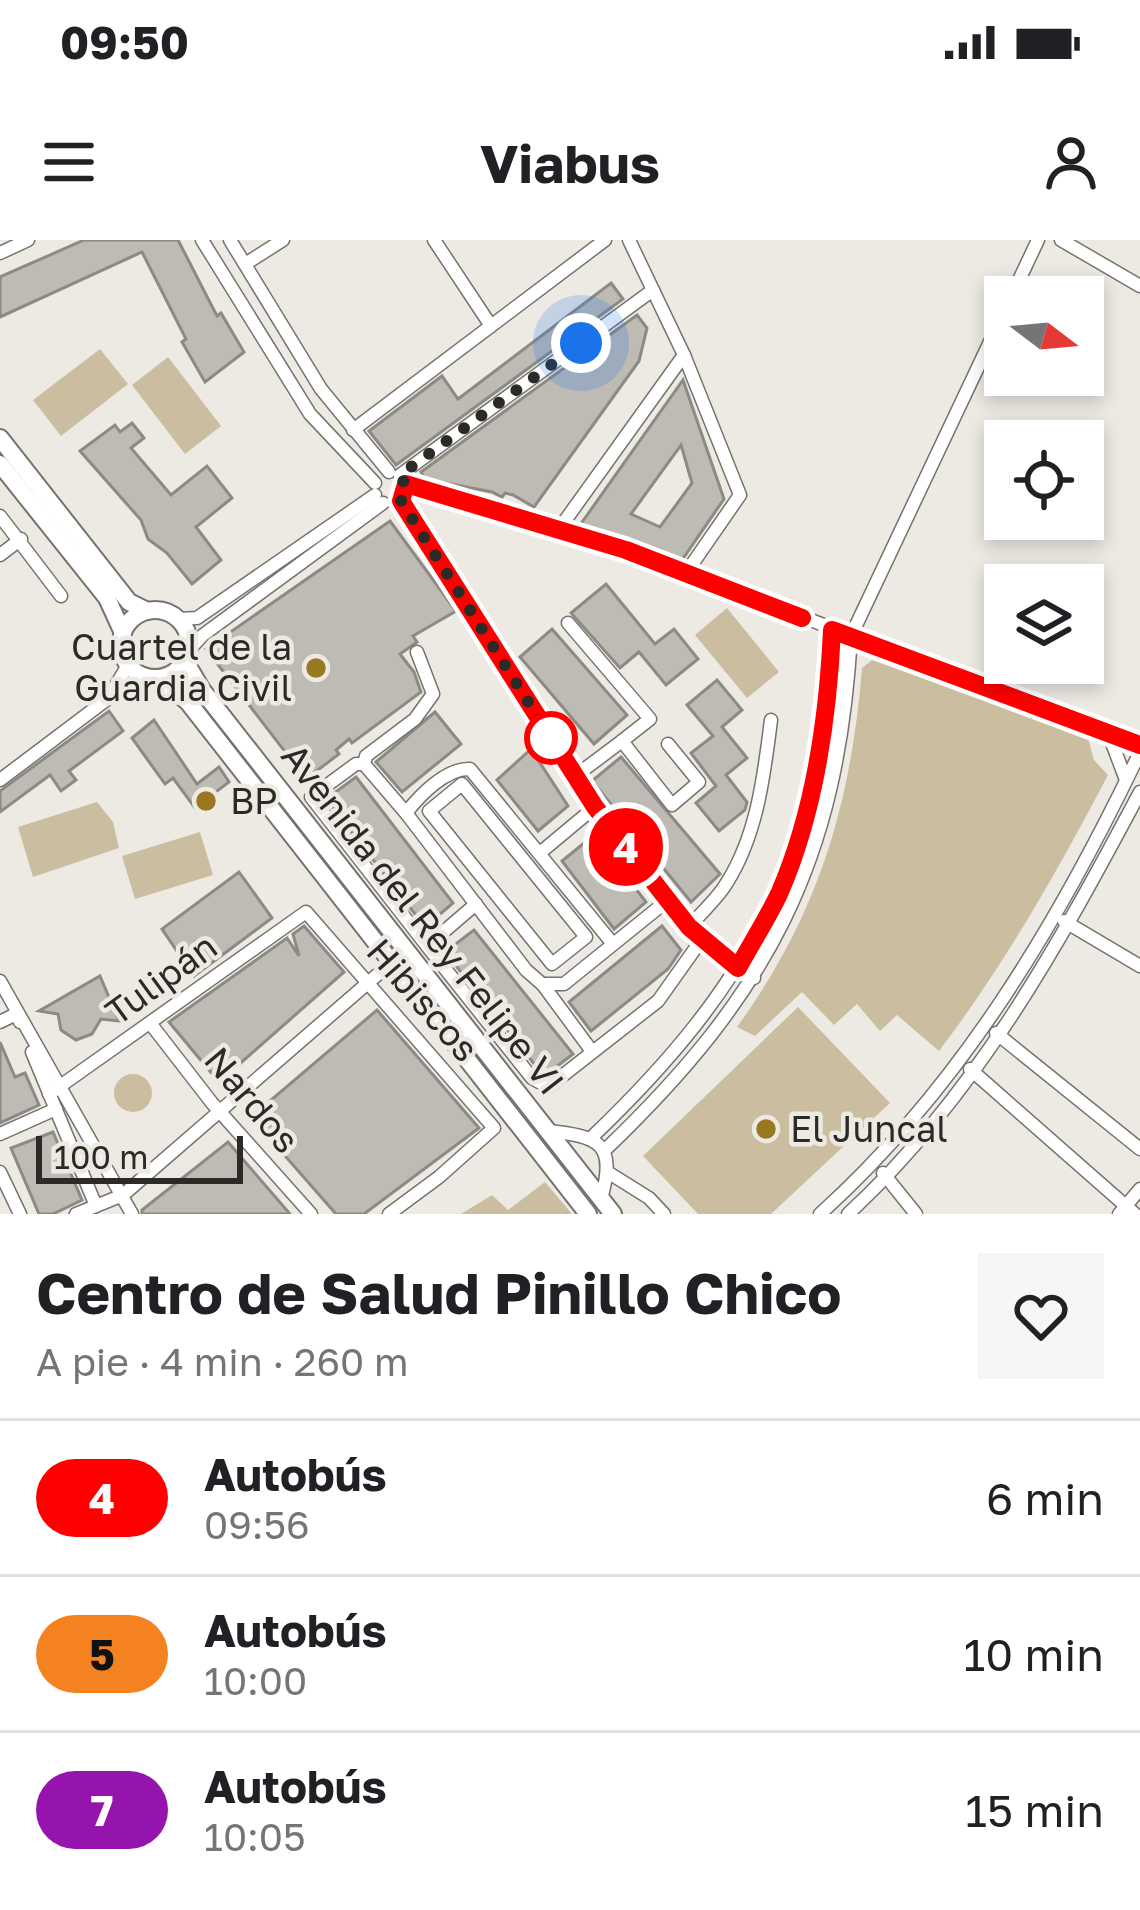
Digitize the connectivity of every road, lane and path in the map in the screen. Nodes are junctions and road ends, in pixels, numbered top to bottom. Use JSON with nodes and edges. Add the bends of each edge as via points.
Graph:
{"nodes":[{"id":1,"x":28,"y":240,"type":"edge"},
{"id":2,"x":202,"y":240,"type":"edge"},
{"id":3,"x":230,"y":240,"type":"edge"},
{"id":4,"x":283,"y":240,"type":"edge"},
{"id":5,"x":434,"y":240,"type":"edge"},
{"id":6,"x":605,"y":240,"type":"edge"},
{"id":7,"x":629,"y":240,"type":"edge"},
{"id":8,"x":1038,"y":240,"type":"edge"},
{"id":9,"x":1060,"y":240,"type":"edge"},
{"id":10,"x":0,"y":253,"type":"edge"},
{"id":11,"x":244,"y":264,"type":"junction"},
{"id":12,"x":1021,"y":276,"type":"edge"},
{"id":13,"x":1140,"y":286,"type":"edge"},
{"id":14,"x":653,"y":290,"type":"junction"},
{"id":15,"x":491,"y":326,"type":"junction"},
{"id":16,"x":984,"y":354,"type":"edge"},
{"id":17,"x":684,"y":355,"type":"junction"},
{"id":18,"x":353,"y":430,"type":"junction"},
{"id":19,"x":0,"y":439,"type":"edge"},
{"id":20,"x":0,"y":464,"type":"edge"},
{"id":21,"x":398,"y":477,"type":"junction"},
{"id":22,"x":378,"y":494,"type":"junction"},
{"id":23,"x":401,"y":501,"type":"junction"},
{"id":24,"x":0,"y":516,"type":"edge"},
{"id":25,"x":559,"y":529,"type":"junction"},
{"id":26,"x":21,"y":539,"type":"junction"},
{"id":27,"x":0,"y":555,"type":"edge"},
{"id":28,"x":686,"y":573,"type":"junction"},
{"id":29,"x":61,"y":596,"type":"dead end"},
{"id":30,"x":147,"y":611,"type":"junction"},
{"id":31,"x":178,"y":619,"type":"junction"},
{"id":32,"x":568,"y":623,"type":"dead end"},
{"id":33,"x":832,"y":630,"type":"junction"},
{"id":34,"x":123,"y":633,"type":"junction"},
{"id":35,"x":851,"y":636,"type":"junction"},
{"id":36,"x":418,"y":652,"type":"dead end"},
{"id":37,"x":187,"y":656,"type":"junction"},
{"id":38,"x":128,"y":665,"type":"junction"},
{"id":39,"x":152,"y":678,"type":"junction"},
{"id":40,"x":104,"y":701,"type":"junction"},
{"id":41,"x":771,"y":720,"type":"dead end"},
{"id":42,"x":1094,"y":727,"type":"junction"},
{"id":43,"x":622,"y":741,"type":"junction"},
{"id":44,"x":668,"y":744,"type":"dead end"},
{"id":45,"x":1140,"y":748,"type":"edge"},
{"id":46,"x":364,"y":764,"type":"junction"},
{"id":47,"x":574,"y":777,"type":"junction"},
{"id":48,"x":0,"y":780,"type":"edge"},
{"id":49,"x":1126,"y":781,"type":"junction"},
{"id":50,"x":462,"y":784,"type":"joint"},
{"id":51,"x":1140,"y":792,"type":"edge"},
{"id":52,"x":595,"y":807,"type":"junction"},
{"id":53,"x":406,"y":813,"type":"junction"},
{"id":54,"x":541,"y":852,"type":"junction"},
{"id":55,"x":668,"y":900,"type":"junction"},
{"id":56,"x":476,"y":904,"type":"junction"},
{"id":57,"x":306,"y":912,"type":"joint"},
{"id":58,"x":1063,"y":921,"type":"junction"},
{"id":59,"x":689,"y":927,"type":"junction"},
{"id":60,"x":701,"y":939,"type":"junction"},
{"id":61,"x":613,"y":944,"type":"junction"},
{"id":62,"x":427,"y":946,"type":"junction"},
{"id":63,"x":392,"y":962,"type":"junction"},
{"id":64,"x":1140,"y":966,"type":"edge"},
{"id":65,"x":738,"y":968,"type":"junction"},
{"id":66,"x":754,"y":978,"type":"junction"},
{"id":67,"x":0,"y":981,"type":"edge"},
{"id":68,"x":367,"y":982,"type":"junction"},
{"id":69,"x":542,"y":984,"type":"junction"},
{"id":70,"x":16,"y":1015,"type":"junction"},
{"id":71,"x":0,"y":1022,"type":"edge"},
{"id":72,"x":150,"y":1023,"type":"junction"},
{"id":73,"x":985,"y":1025,"type":"junction"},
{"id":74,"x":1000,"y":1036,"type":"junction"},
{"id":75,"x":591,"y":1050,"type":"junction"},
{"id":76,"x":959,"y":1062,"type":"junction"},
{"id":77,"x":974,"y":1072,"type":"junction"},
{"id":78,"x":56,"y":1091,"type":"junction"},
{"id":79,"x":56,"y":1109,"type":"junction"},
{"id":80,"x":220,"y":1111,"type":"junction"},
{"id":81,"x":547,"y":1131,"type":"junction"},
{"id":82,"x":0,"y":1134,"type":"edge"},
{"id":83,"x":592,"y":1137,"type":"junction"},
{"id":84,"x":1140,"y":1148,"type":"edge"},
{"id":85,"x":605,"y":1150,"type":"junction"},
{"id":86,"x":875,"y":1164,"type":"junction"},
{"id":87,"x":0,"y":1172,"type":"edge"},
{"id":88,"x":608,"y":1173,"type":"junction"},
{"id":89,"x":887,"y":1178,"type":"junction"},
{"id":90,"x":1140,"y":1189,"type":"edge"},
{"id":91,"x":123,"y":1195,"type":"junction"},
{"id":92,"x":96,"y":1206,"type":"junction"},
{"id":93,"x":607,"y":1207,"type":"edge"},
{"id":94,"x":1126,"y":1212,"type":"edge"},
{"id":95,"x":20,"y":1214,"type":"edge"},
{"id":96,"x":76,"y":1214,"type":"edge"},
{"id":97,"x":132,"y":1214,"type":"edge"},
{"id":98,"x":311,"y":1214,"type":"edge"},
{"id":99,"x":389,"y":1214,"type":"edge"},
{"id":100,"x":588,"y":1214,"type":"edge"},
{"id":101,"x":664,"y":1214,"type":"edge"},
{"id":102,"x":820,"y":1214,"type":"edge"},
{"id":103,"x":848,"y":1214,"type":"edge"},
{"id":104,"x":916,"y":1214,"type":"edge"}],
"edges":[{"from":1,"to":10,"type":"street"},
{"from":2,"to":22,"type":"street","via":[[310,414]]},
{"from":3,"to":11,"type":"street"},
{"from":4,"to":11,"type":"street"},
{"from":5,"to":15,"type":"street"},
{"from":6,"to":15,"type":"street"},
{"from":7,"to":14,"type":"street"},
{"from":8,"to":12,"type":"street"},
{"from":9,"to":13,"type":"street"},
{"from":11,"to":18,"type":"street"},
{"from":14,"to":17,"type":"street"},
{"from":14,"to":21,"type":"street"},
{"from":15,"to":18,"type":"street"},
{"from":16,"to":35,"type":"street"},
{"from":17,"to":25,"type":"street"},
{"from":17,"to":28,"type":"street","via":[[740,495]]},
{"from":18,"to":21,"type":"street"},
{"from":19,"to":30,"type":"main road","via":[[129,602]]},
{"from":20,"to":34,"type":"main road","via":[[107,598]]},
{"from":21,"to":22,"type":"street"},
{"from":21,"to":23,"type":"street"},
{"from":21,"to":25,"type":"street"},
{"from":22,"to":23,"type":"street","via":[[392,505]]},
{"from":22,"to":31,"type":"street","via":[[197,618]]},
{"from":22,"to":37,"type":"street"},
{"from":23,"to":47,"type":"street"},
{"from":24,"to":26,"type":"street"},
{"from":25,"to":28,"type":"street"},
{"from":26,"to":27,"type":"street"},
{"from":26,"to":29,"type":"street"},
{"from":28,"to":33,"type":"street"},
{"from":30,"to":31,"type":"main road"},
{"from":30,"to":34,"type":"main road"},
{"from":31,"to":37,"type":"main road"},
{"from":32,"to":43,"type":"street","via":[[650,719]]},
{"from":33,"to":35,"type":"street"},
{"from":33,"to":65,"type":"street","via":[[813,788],[779,893]]},
{"from":34,"to":38,"type":"main road"},
{"from":35,"to":42,"type":"street"},
{"from":35,"to":66,"type":"street","via":[[831,793],[796,900]]},
{"from":36,"to":46,"type":"street","via":[[433,694]]},
{"from":37,"to":39,"type":"main road","via":[[178,670]]},
{"from":37,"to":81,"type":"main road","name":"Avenida del Rey Felipe VI","via":[[202,690]]},
{"from":38,"to":39,"type":"main road"},
{"from":38,"to":40,"type":"street"},
{"from":39,"to":40,"type":"street"},
{"from":39,"to":63,"type":"main road","name":"Avenida del Rey Felipe VI","via":[[188,702]]},
{"from":40,"to":48,"type":"street"},
{"from":41,"to":59,"type":"street","via":[[747,841],[727,883]]},
{"from":42,"to":45,"type":"street"},
{"from":42,"to":49,"type":"street","via":[[1112,742]]},
{"from":43,"to":44,"type":"street","via":[[672,805],[699,782]]},
{"from":43,"to":47,"type":"street"},
{"from":45,"to":49,"type":"street"},
{"from":46,"to":53,"type":"street"},
{"from":46,"to":62,"type":"street","via":[[311,796]]},
{"from":47,"to":52,"type":"street"},
{"from":49,"to":58,"type":"street"},
{"from":50,"to":50,"type":"street","via":[[586,937],[552,964],[429,811]]},
{"from":51,"to":58,"type":"street"},
{"from":52,"to":54,"type":"street"},
{"from":52,"to":55,"type":"street"},
{"from":53,"to":54,"type":"street","via":[[447,776],[470,769]]},
{"from":53,"to":56,"type":"street"},
{"from":54,"to":61,"type":"street"},
{"from":55,"to":59,"type":"street"},
{"from":55,"to":61,"type":"street"},
{"from":56,"to":62,"type":"street"},
{"from":56,"to":69,"type":"street"},
{"from":57,"to":68,"type":"street","name":"Hibiscos"},
{"from":57,"to":72,"type":"street","name":"Tulipán"},
{"from":58,"to":64,"type":"street"},
{"from":58,"to":73,"type":"street"},
{"from":58,"to":74,"type":"street"},
{"from":59,"to":60,"type":"street"},
{"from":60,"to":65,"type":"street"},
{"from":60,"to":75,"type":"street","via":[[658,1001]]},
{"from":61,"to":69,"type":"street","via":[[564,984]]},
{"from":62,"to":75,"type":"street","via":[[532,1078],[548,1087]]},
{"from":63,"to":68,"type":"street"},
{"from":63,"to":100,"type":"main road","name":"Avenida del Rey Felipe VI"},
{"from":65,"to":66,"type":"street"},
{"from":65,"to":83,"type":"street","via":[[651,1081]]},
{"from":66,"to":85,"type":"street","via":[[678,1078]]},
{"from":67,"to":70,"type":"street"},
{"from":68,"to":80,"type":"street"},
{"from":68,"to":99,"type":"street","name":"Hibiscos","via":[[494,1128]]},
{"from":69,"to":75,"type":"street"},
{"from":70,"to":71,"type":"street"},
{"from":70,"to":78,"type":"street"},
{"from":72,"to":78,"type":"street","name":"Tulipán"},
{"from":72,"to":80,"type":"street","name":"Nardos"},
{"from":73,"to":74,"type":"street"},
{"from":73,"to":76,"type":"street"},
{"from":74,"to":77,"type":"street"},
{"from":74,"to":84,"type":"street"},
{"from":76,"to":77,"type":"street"},
{"from":76,"to":86,"type":"street"},
{"from":77,"to":89,"type":"street"},
{"from":77,"to":94,"type":"street"},
{"from":78,"to":79,"type":"street"},
{"from":78,"to":91,"type":"street"},
{"from":79,"to":82,"type":"street"},
{"from":79,"to":92,"type":"street"},
{"from":80,"to":91,"type":"street"},
{"from":80,"to":98,"type":"street","name":"Nardos"},
{"from":81,"to":83,"type":"street"},
{"from":81,"to":93,"type":"main road","name":"Avenida del Rey Felipe VI"},
{"from":83,"to":85,"type":"street"},
{"from":85,"to":88,"type":"street"},
{"from":86,"to":89,"type":"street"},
{"from":86,"to":102,"type":"street"},
{"from":87,"to":95,"type":"street"},
{"from":88,"to":93,"type":"street"},
{"from":88,"to":101,"type":"street"},
{"from":89,"to":103,"type":"street"},
{"from":89,"to":104,"type":"street"},
{"from":90,"to":94,"type":"street"},
{"from":91,"to":92,"type":"street"},
{"from":91,"to":97,"type":"street"},
{"from":92,"to":96,"type":"street"}]}
